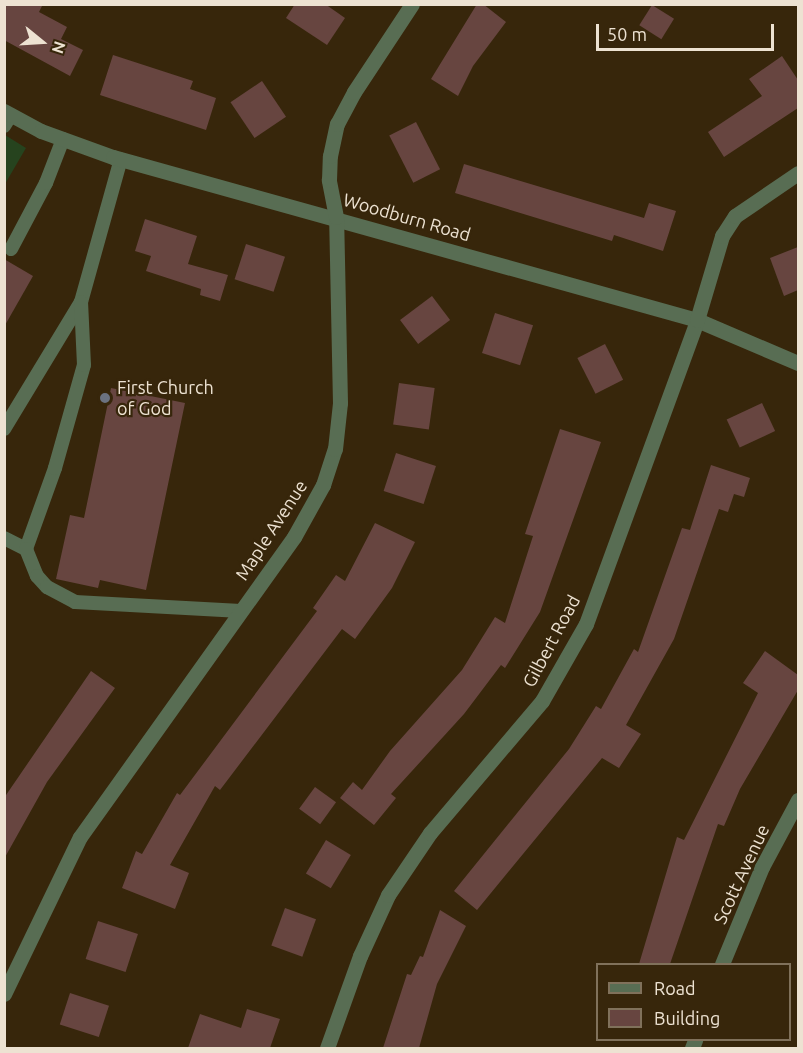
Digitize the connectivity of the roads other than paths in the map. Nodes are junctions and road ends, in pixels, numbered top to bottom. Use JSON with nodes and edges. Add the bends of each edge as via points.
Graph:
{"nodes":[{"id":1,"x":412,"y":4,"type":"edge"},
{"id":2,"x":7,"y":117,"type":"edge"},
{"id":3,"x":63,"y":139,"type":"junction"},
{"id":4,"x":121,"y":159,"type":"junction"},
{"id":5,"x":798,"y":173,"type":"edge"},
{"id":6,"x":336,"y":217,"type":"junction"},
{"id":7,"x":11,"y":249,"type":"dead end"},
{"id":8,"x":81,"y":302,"type":"junction"},
{"id":9,"x":697,"y":320,"type":"junction"},
{"id":10,"x":798,"y":363,"type":"edge"},
{"id":11,"x":4,"y":429,"type":"edge"},
{"id":12,"x":4,"y":538,"type":"edge"},
{"id":13,"x":26,"y":549,"type":"junction"},
{"id":14,"x":241,"y":611,"type":"junction"},
{"id":15,"x":798,"y":800,"type":"edge"},
{"id":16,"x":722,"y":963,"type":"edge"},
{"id":17,"x":4,"y":994,"type":"edge"},
{"id":18,"x":327,"y":1048,"type":"edge"}],
"edges":[{"from":1,"to":6,"type":"street","name":"Maple Avenue","via":[[337,124],[329,180]]},
{"from":2,"to":3,"type":"street","name":"Woodburn Road"},
{"from":3,"to":4,"type":"street","name":"Woodburn Road"},
{"from":3,"to":7,"type":"lane","via":[[46,183]]},
{"from":4,"to":6,"type":"street","name":"Woodburn Road"},
{"from":4,"to":8,"type":"lane"},
{"from":5,"to":9,"type":"street","name":"Gilbert Road","via":[[735,216],[722,236]]},
{"from":6,"to":9,"type":"street","name":"Woodburn Road"},
{"from":6,"to":14,"type":"street","name":"Maple Avenue","via":[[340,403],[335,449],[323,485],[294,537]]},
{"from":8,"to":11,"type":"lane"},
{"from":8,"to":13,"type":"lane","via":[[84,365]]},
{"from":9,"to":10,"type":"street","name":"Woodburn Road"},
{"from":9,"to":18,"type":"street","name":"Gilbert Road","via":[[586,624],[542,701],[430,832],[388,895],[360,956]]},
{"from":12,"to":13,"type":"lane"},
{"from":13,"to":14,"type":"lane","via":[[42,581],[75,602]]},
{"from":14,"to":17,"type":"street","name":"Maple Avenue","via":[[80,837]]},
{"from":15,"to":16,"type":"street","name":"Scott Avenue","via":[[762,867]]}]}
